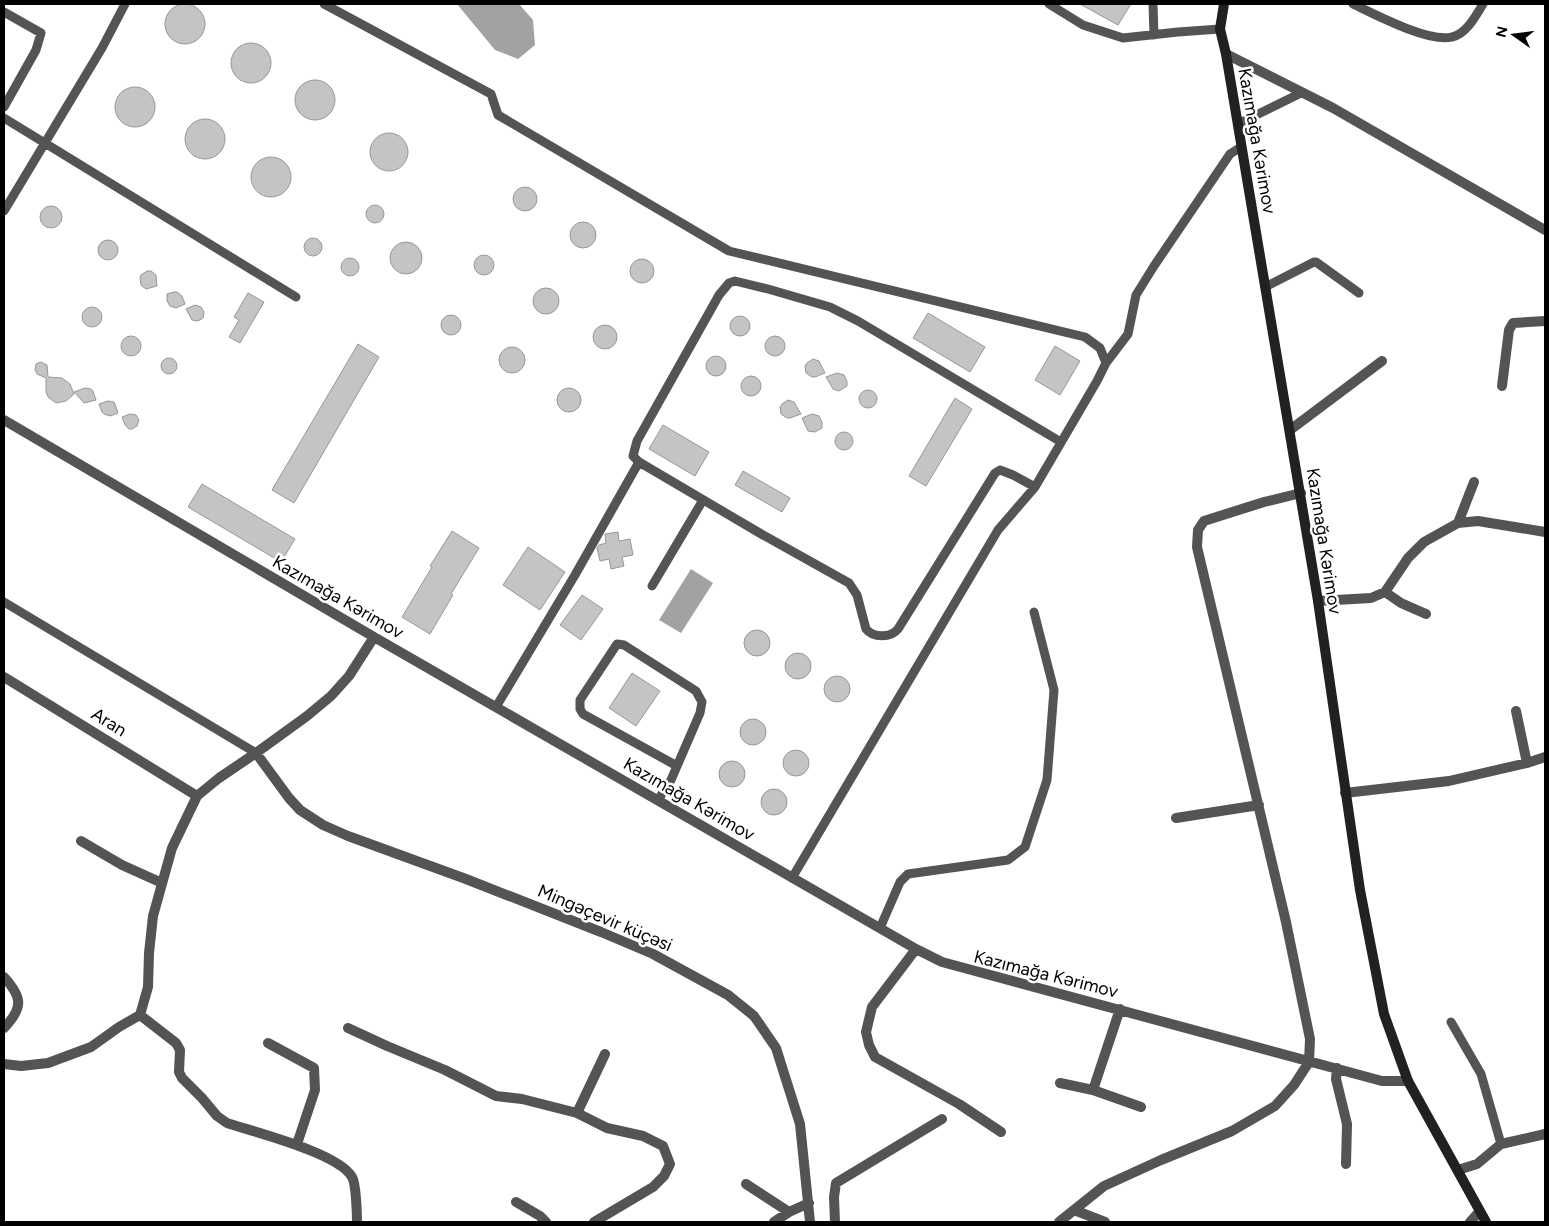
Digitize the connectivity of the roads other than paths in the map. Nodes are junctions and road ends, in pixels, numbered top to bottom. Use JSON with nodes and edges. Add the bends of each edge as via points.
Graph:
{"nodes":[{"id":1,"x":125,"y":4,"type":"edge"},
{"id":2,"x":324,"y":4,"type":"edge"},
{"id":3,"x":1049,"y":4,"type":"edge"},
{"id":4,"x":1153,"y":4,"type":"edge"},
{"id":5,"x":1224,"y":4,"type":"edge"},
{"id":6,"x":1353,"y":4,"type":"edge"},
{"id":7,"x":1483,"y":4,"type":"edge"},
{"id":8,"x":4,"y":12,"type":"edge"},
{"id":9,"x":1220,"y":29,"type":"junction"},
{"id":10,"x":1154,"y":35,"type":"junction"},
{"id":11,"x":1226,"y":54,"type":"junction"},
{"id":12,"x":1301,"y":93,"type":"junction"},
{"id":13,"x":4,"y":107,"type":"edge"},
{"id":14,"x":4,"y":118,"type":"edge"},
{"id":15,"x":1238,"y":124,"type":"junction"},
{"id":16,"x":44,"y":143,"type":"junction"},
{"id":17,"x":1241,"y":147,"type":"junction"},
{"id":18,"x":4,"y":211,"type":"edge"},
{"id":19,"x":1545,"y":230,"type":"edge"},
{"id":20,"x":1265,"y":287,"type":"junction"},
{"id":21,"x":1359,"y":293,"type":"dead end"},
{"id":22,"x":296,"y":297,"type":"dead end"},
{"id":23,"x":1545,"y":321,"type":"edge"},
{"id":24,"x":1382,"y":361,"type":"dead end"},
{"id":25,"x":1106,"y":363,"type":"junction"},
{"id":26,"x":1502,"y":386,"type":"dead end"},
{"id":27,"x":4,"y":420,"type":"edge"},
{"id":28,"x":1290,"y":430,"type":"junction"},
{"id":29,"x":1061,"y":442,"type":"junction"},
{"id":30,"x":639,"y":462,"type":"junction"},
{"id":31,"x":1474,"y":482,"type":"dead end"},
{"id":32,"x":1035,"y":487,"type":"junction"},
{"id":33,"x":1301,"y":493,"type":"junction"},
{"id":34,"x":703,"y":500,"type":"junction"},
{"id":35,"x":1458,"y":523,"type":"junction"},
{"id":36,"x":1545,"y":532,"type":"edge"},
{"id":37,"x":652,"y":586,"type":"dead end"},
{"id":38,"x":1385,"y":592,"type":"junction"},
{"id":39,"x":1318,"y":601,"type":"junction"},
{"id":40,"x":4,"y":602,"type":"edge"},
{"id":41,"x":1034,"y":612,"type":"dead end"},
{"id":42,"x":1426,"y":614,"type":"dead end"},
{"id":43,"x":374,"y":637,"type":"junction"},
{"id":44,"x":4,"y":677,"type":"edge"},
{"id":45,"x":496,"y":707,"type":"junction"},
{"id":46,"x":1516,"y":711,"type":"dead end"},
{"id":47,"x":256,"y":754,"type":"junction"},
{"id":48,"x":1545,"y":757,"type":"edge"},
{"id":49,"x":1527,"y":763,"type":"junction"},
{"id":50,"x":677,"y":766,"type":"junction"},
{"id":51,"x":1345,"y":793,"type":"junction"},
{"id":52,"x":197,"y":796,"type":"junction"},
{"id":53,"x":658,"y":800,"type":"junction"},
{"id":54,"x":1258,"y":805,"type":"junction"},
{"id":55,"x":1176,"y":818,"type":"dead end"},
{"id":56,"x":81,"y":841,"type":"dead end"},
{"id":57,"x":792,"y":878,"type":"junction"},
{"id":58,"x":162,"y":883,"type":"junction"},
{"id":59,"x":880,"y":928,"type":"junction"},
{"id":60,"x":916,"y":949,"type":"junction"},
{"id":61,"x":4,"y":977,"type":"edge"},
{"id":62,"x":1120,"y":1009,"type":"junction"},
{"id":63,"x":140,"y":1016,"type":"junction"},
{"id":64,"x":1451,"y":1022,"type":"dead end"},
{"id":65,"x":4,"y":1028,"type":"edge"},
{"id":66,"x":348,"y":1028,"type":"dead end"},
{"id":67,"x":268,"y":1043,"type":"dead end"},
{"id":68,"x":605,"y":1054,"type":"dead end"},
{"id":69,"x":1309,"y":1062,"type":"junction"},
{"id":70,"x":4,"y":1064,"type":"edge"},
{"id":71,"x":1337,"y":1068,"type":"junction"},
{"id":72,"x":1408,"y":1081,"type":"junction"},
{"id":73,"x":1060,"y":1083,"type":"dead end"},
{"id":74,"x":1093,"y":1090,"type":"junction"},
{"id":75,"x":1141,"y":1107,"type":"dead end"},
{"id":76,"x":577,"y":1114,"type":"junction"},
{"id":77,"x":942,"y":1119,"type":"dead end"},
{"id":78,"x":1001,"y":1132,"type":"dead end"},
{"id":79,"x":1545,"y":1134,"type":"edge"},
{"id":80,"x":296,"y":1144,"type":"junction"},
{"id":81,"x":1501,"y":1144,"type":"junction"},
{"id":82,"x":1346,"y":1164,"type":"dead end"},
{"id":83,"x":1458,"y":1170,"type":"junction"},
{"id":84,"x":746,"y":1184,"type":"dead end"},
{"id":85,"x":516,"y":1202,"type":"dead end"},
{"id":86,"x":809,"y":1203,"type":"junction"},
{"id":87,"x":1074,"y":1210,"type":"junction"},
{"id":88,"x":789,"y":1212,"type":"junction"},
{"id":89,"x":1480,"y":1212,"type":"junction"},
{"id":90,"x":357,"y":1222,"type":"edge"},
{"id":91,"x":546,"y":1222,"type":"edge"},
{"id":92,"x":594,"y":1222,"type":"edge"},
{"id":93,"x":774,"y":1222,"type":"edge"},
{"id":94,"x":810,"y":1222,"type":"edge"},
{"id":95,"x":835,"y":1222,"type":"edge"},
{"id":96,"x":1059,"y":1222,"type":"edge"},
{"id":97,"x":1105,"y":1222,"type":"edge"},
{"id":98,"x":1470,"y":1222,"type":"edge"},
{"id":99,"x":1486,"y":1222,"type":"edge"}],
"edges":[{"from":1,"to":16,"type":"lane"},
{"from":2,"to":25,"type":"lane","via":[[491,94],[498,115],[729,252],[1085,337],[1100,348]]},
{"from":3,"to":10,"type":"lane","via":[[1083,25],[1123,38]]},
{"from":4,"to":10,"type":"lane"},
{"from":5,"to":9,"type":"street","name":"Kazımağa Kərimov"},
{"from":6,"to":7,"type":"lane","via":[[1430,36],[1451,37],[1464,31]]},
{"from":8,"to":13,"type":"lane","via":[[41,33],[36,50]]},
{"from":9,"to":10,"type":"lane"},
{"from":9,"to":11,"type":"street","name":"Kazımağa Kərimov"},
{"from":11,"to":12,"type":"street"},
{"from":11,"to":15,"type":"street","name":"Kazımağa Kərimov"},
{"from":12,"to":15,"type":"lane"},
{"from":12,"to":19,"type":"street","via":[[1333,108]]},
{"from":14,"to":16,"type":"lane"},
{"from":15,"to":17,"type":"street","name":"Kazımağa Kərimov"},
{"from":16,"to":18,"type":"lane"},
{"from":16,"to":22,"type":"lane"},
{"from":17,"to":20,"type":"street","name":"Kazımağa Kərimov"},
{"from":17,"to":25,"type":"lane","via":[[1230,154],[1154,266],[1136,295],[1128,334]]},
{"from":20,"to":21,"type":"lane","via":[[1316,262]]},
{"from":20,"to":28,"type":"street","name":"Kazımağa Kərimov"},
{"from":23,"to":26,"type":"street","via":[[1513,323],[1509,330]]},
{"from":24,"to":28,"type":"street"},
{"from":25,"to":29,"type":"lane"},
{"from":27,"to":43,"type":"street","name":"Kazımağa Kərimov"},
{"from":28,"to":33,"type":"street","name":"Kazımağa Kərimov"},
{"from":29,"to":30,"type":"lane","via":[[837,310],[735,281],[729,283],[720,295],[637,440],[634,456]]},
{"from":29,"to":32,"type":"lane"},
{"from":30,"to":34,"type":"lane"},
{"from":30,"to":45,"type":"lane","via":[[576,575]]},
{"from":31,"to":35,"type":"street"},
{"from":32,"to":34,"type":"lane","via":[[1000,470],[995,473],[898,630],[889,635],[869,633],[857,595],[849,583]]},
{"from":32,"to":57,"type":"lane","via":[[998,530]]},
{"from":33,"to":39,"type":"street","name":"Kazımağa Kərimov"},
{"from":33,"to":54,"type":"street","via":[[1204,521],[1198,530],[1198,547]]},
{"from":34,"to":37,"type":"lane"},
{"from":35,"to":36,"type":"street","via":[[1478,521]]},
{"from":35,"to":38,"type":"street","via":[[1424,542],[1408,558]]},
{"from":38,"to":39,"type":"street","via":[[1371,598]]},
{"from":38,"to":42,"type":"street","via":[[1401,604]]},
{"from":39,"to":51,"type":"street","name":"Kazımağa Kərimov"},
{"from":40,"to":47,"type":"lane"},
{"from":41,"to":59,"type":"lane","via":[[1054,690],[1047,780],[1025,847],[1008,860],[908,874],[900,882]]},
{"from":43,"to":45,"type":"street","name":"Kazımağa Kərimov"},
{"from":43,"to":47,"type":"street","via":[[349,676],[331,696]]},
{"from":44,"to":52,"type":"street","name":"Aran"},
{"from":45,"to":53,"type":"street","name":"Kazımağa Kərimov"},
{"from":46,"to":49,"type":"street"},
{"from":47,"to":52,"type":"street"},
{"from":47,"to":86,"type":"street","name":"Mingəçevir küçəsi","via":[[300,810],[323,825],[653,954],[728,995],[754,1016],[776,1048],[800,1124]]},
{"from":48,"to":49,"type":"street"},
{"from":49,"to":51,"type":"street","via":[[1450,781]]},
{"from":50,"to":50,"type":"lane","via":[[702,702],[696,691],[624,645],[617,644],[580,700],[580,708],[583,714]]},
{"from":50,"to":53,"type":"lane"},
{"from":51,"to":72,"type":"street","name":"Kazımağa Kərimov","via":[[1384,1014]]},
{"from":52,"to":58,"type":"street","via":[[172,848]]},
{"from":53,"to":57,"type":"street","name":"Kazımağa Kərimov"},
{"from":54,"to":55,"type":"street"},
{"from":54,"to":69,"type":"street","via":[[1310,1039]]},
{"from":56,"to":58,"type":"street"},
{"from":57,"to":59,"type":"street","name":"Kazımağa Kərimov"},
{"from":58,"to":63,"type":"street","via":[[153,916],[148,987]]},
{"from":59,"to":60,"type":"street","name":"Kazımağa Kərimov"},
{"from":60,"to":62,"type":"street","name":"Kazımağa Kərimov","via":[[970,971]]},
{"from":60,"to":78,"type":"street","via":[[872,1007],[866,1032],[869,1046],[875,1057],[959,1104]]},
{"from":61,"to":65,"type":"street","via":[[17,993],[18,1001],[14,1016]]},
{"from":62,"to":69,"type":"street","name":"Kazımağa Kərimov"},
{"from":62,"to":74,"type":"street"},
{"from":63,"to":70,"type":"street","via":[[91,1047],[48,1063]]},
{"from":63,"to":80,"type":"street","via":[[176,1043],[180,1050],[179,1072],[182,1078],[217,1116],[226,1123]]},
{"from":64,"to":81,"type":"lane","via":[[1481,1074]]},
{"from":66,"to":76,"type":"street","via":[[496,1096],[522,1099]]},
{"from":67,"to":80,"type":"street","via":[[314,1068],[315,1090]]},
{"from":68,"to":76,"type":"street"},
{"from":69,"to":71,"type":"street","name":"Kazımağa Kərimov"},
{"from":69,"to":87,"type":"street","via":[[1294,1085],[1274,1106],[1232,1131],[1104,1186]]},
{"from":71,"to":72,"type":"street","name":"Kazımağa Kərimov","via":[[1382,1081]]},
{"from":71,"to":82,"type":"street","via":[[1336,1079],[1347,1124]]},
{"from":72,"to":83,"type":"street","name":"Kazımağa Kərimov"},
{"from":73,"to":74,"type":"street"},
{"from":74,"to":75,"type":"street"},
{"from":76,"to":92,"type":"street","via":[[607,1128],[643,1136],[663,1146],[670,1164],[653,1187]]},
{"from":77,"to":95,"type":"street","via":[[836,1183]]},
{"from":79,"to":81,"type":"street"},
{"from":80,"to":90,"type":"street","via":[[346,1168],[354,1178]]},
{"from":81,"to":83,"type":"street","via":[[1477,1164]]},
{"from":83,"to":89,"type":"street","name":"Kazımağa Kərimov"},
{"from":84,"to":88,"type":"street"},
{"from":85,"to":91,"type":"street"},
{"from":86,"to":88,"type":"street"},
{"from":86,"to":94,"type":"street","name":"Mingəçevir küçəsi"},
{"from":87,"to":96,"type":"street"},
{"from":87,"to":97,"type":"street"},
{"from":88,"to":93,"type":"street"},
{"from":89,"to":98,"type":"street"},
{"from":89,"to":99,"type":"street","name":"Kazımağa Kərimov"}]}
